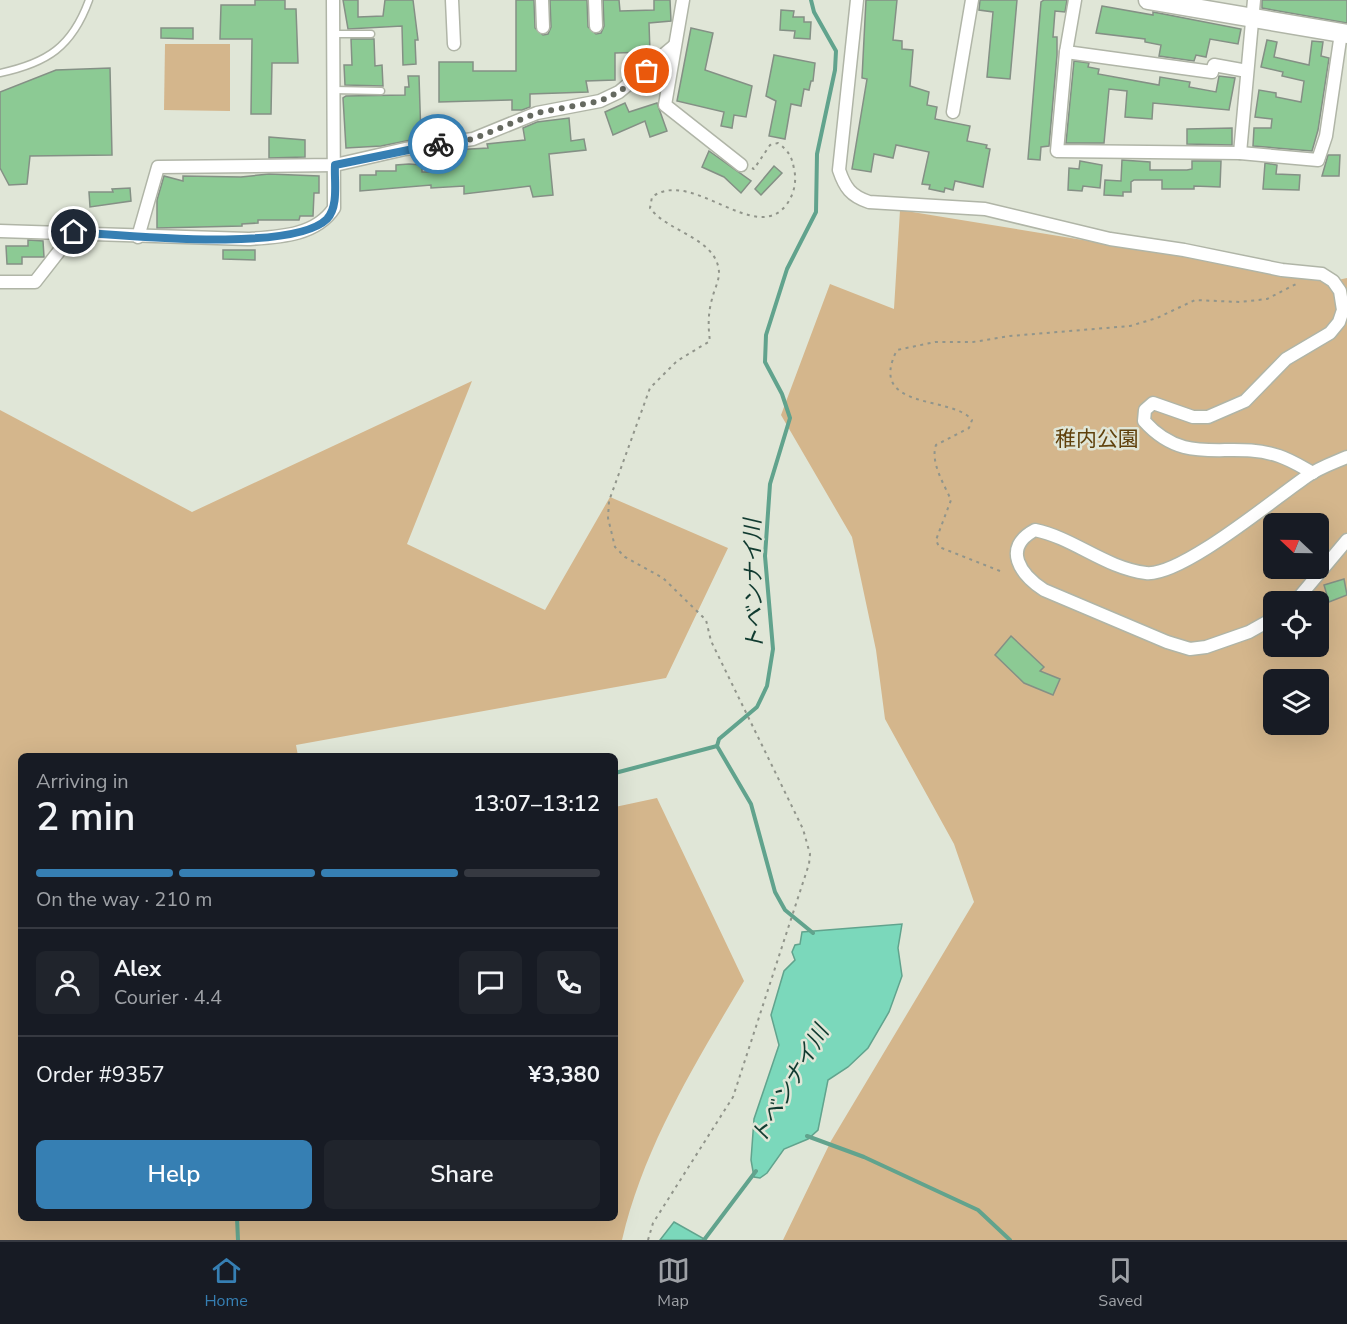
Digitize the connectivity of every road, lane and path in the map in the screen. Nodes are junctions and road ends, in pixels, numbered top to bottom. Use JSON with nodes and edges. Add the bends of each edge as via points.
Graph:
{"nodes":[{"id":1,"x":89,"y":0,"type":"edge"},
{"id":2,"x":333,"y":0,"type":"edge"},
{"id":3,"x":452,"y":0,"type":"edge"},
{"id":4,"x":542,"y":0,"type":"edge"},
{"id":5,"x":596,"y":0,"type":"edge"},
{"id":6,"x":683,"y":0,"type":"edge"},
{"id":7,"x":857,"y":0,"type":"edge"},
{"id":8,"x":972,"y":0,"type":"edge"},
{"id":9,"x":1075,"y":0,"type":"edge"},
{"id":10,"x":1148,"y":0,"type":"edge"},
{"id":11,"x":1253,"y":8,"type":"edge"},
{"id":12,"x":596,"y":26,"type":"dead end"},
{"id":13,"x":543,"y":27,"type":"dead end"},
{"id":14,"x":334,"y":34,"type":"junction"},
{"id":15,"x":371,"y":34,"type":"dead end"},
{"id":16,"x":1344,"y":34,"type":"edge"},
{"id":17,"x":454,"y":44,"type":"dead end"},
{"id":18,"x":674,"y":46,"type":"junction"},
{"id":19,"x":1066,"y":52,"type":"junction"},
{"id":20,"x":1247,"y":71,"type":"junction"},
{"id":21,"x":0,"y":73,"type":"edge"},
{"id":22,"x":334,"y":90,"type":"junction"},
{"id":23,"x":381,"y":91,"type":"dead end"},
{"id":24,"x":953,"y":112,"type":"dead end"},
{"id":25,"x":1240,"y":153,"type":"junction"},
{"id":26,"x":335,"y":165,"type":"junction"},
{"id":27,"x":741,"y":165,"type":"joint"},
{"id":28,"x":0,"y":231,"type":"edge"},
{"id":29,"x":74,"y":232,"type":"junction"},
{"id":30,"x":138,"y":237,"type":"junction"},
{"id":31,"x":0,"y":282,"type":"edge"},
{"id":32,"x":1299,"y":283,"type":"dead end"},
{"id":33,"x":1347,"y":457,"type":"edge"},
{"id":34,"x":1313,"y":473,"type":"junction"},
{"id":35,"x":1347,"y":540,"type":"edge"},
{"id":36,"x":1000,"y":571,"type":"dead end"},
{"id":37,"x":1304,"y":591,"type":"edge"},
{"id":38,"x":1263,"y":624,"type":"edge"},
{"id":39,"x":648,"y":1240,"type":"edge"}],
"edges":[{"from":1,"to":21,"type":"lane","via":[[63,46],[47,59]]},
{"from":2,"to":14,"type":"street"},
{"from":3,"to":17,"type":"street"},
{"from":4,"to":13,"type":"street"},
{"from":5,"to":12,"type":"street"},
{"from":6,"to":18,"type":"street"},
{"from":7,"to":34,"type":"street","via":[[839,170],[843,184],[854,197],[869,202],[985,209],[1110,239],[1322,274],[1333,281],[1343,302],[1339,322],[1330,333],[1286,359],[1245,401],[1208,417],[1193,417],[1153,404],[1145,410],[1144,421],[1151,429],[1185,449],[1279,456]]},
{"from":8,"to":24,"type":"street"},
{"from":9,"to":19,"type":"street"},
{"from":10,"to":11,"type":"street"},
{"from":11,"to":16,"type":"street"},
{"from":11,"to":20,"type":"street"},
{"from":14,"to":15,"type":"lane"},
{"from":14,"to":22,"type":"street"},
{"from":16,"to":25,"type":"street","via":[[1318,160]]},
{"from":18,"to":26,"type":"street","via":[[619,92],[600,101],[537,113],[473,139]]},
{"from":18,"to":27,"type":"street","via":[[665,105]]},
{"from":19,"to":20,"type":"street","via":[[1212,72],[1214,65]]},
{"from":19,"to":25,"type":"street","via":[[1057,152]]},
{"from":20,"to":25,"type":"street"},
{"from":22,"to":23,"type":"lane"},
{"from":22,"to":26,"type":"street"},
{"from":26,"to":30,"type":"street","via":[[334,208],[327,219],[315,226],[285,236],[248,239]]},
{"from":26,"to":30,"type":"street","via":[[158,167]]},
{"from":27,"to":39,"type":"path","via":[[754,169],[770,146],[778,143],[788,151],[797,180],[780,214],[765,218],[680,191],[660,191],[652,197],[650,208],[657,218],[708,249],[716,260],[719,273],[710,313],[710,341],[677,361],[650,388],[609,501],[608,518],[615,547],[663,578],[706,620],[711,642],[803,829],[810,854],[733,1097],[653,1223]]},
{"from":28,"to":29,"type":"street"},
{"from":29,"to":30,"type":"street"},
{"from":29,"to":31,"type":"street","via":[[35,282]]},
{"from":32,"to":36,"type":"path","via":[[1267,299],[1195,300],[1130,326],[973,342],[935,342],[897,350],[890,371],[905,395],[964,413],[972,420],[969,428],[936,445],[934,451],[939,475],[951,500],[936,540],[939,547]]},
{"from":33,"to":34,"type":"street"},
{"from":34,"to":38,"type":"street","via":[[1242,525],[1163,571],[1147,573],[1113,564],[1035,530],[1025,535],[1018,547],[1017,562],[1028,579],[1044,590],[1167,642],[1190,649],[1206,647]]},
{"from":35,"to":37,"type":"street"}]}
